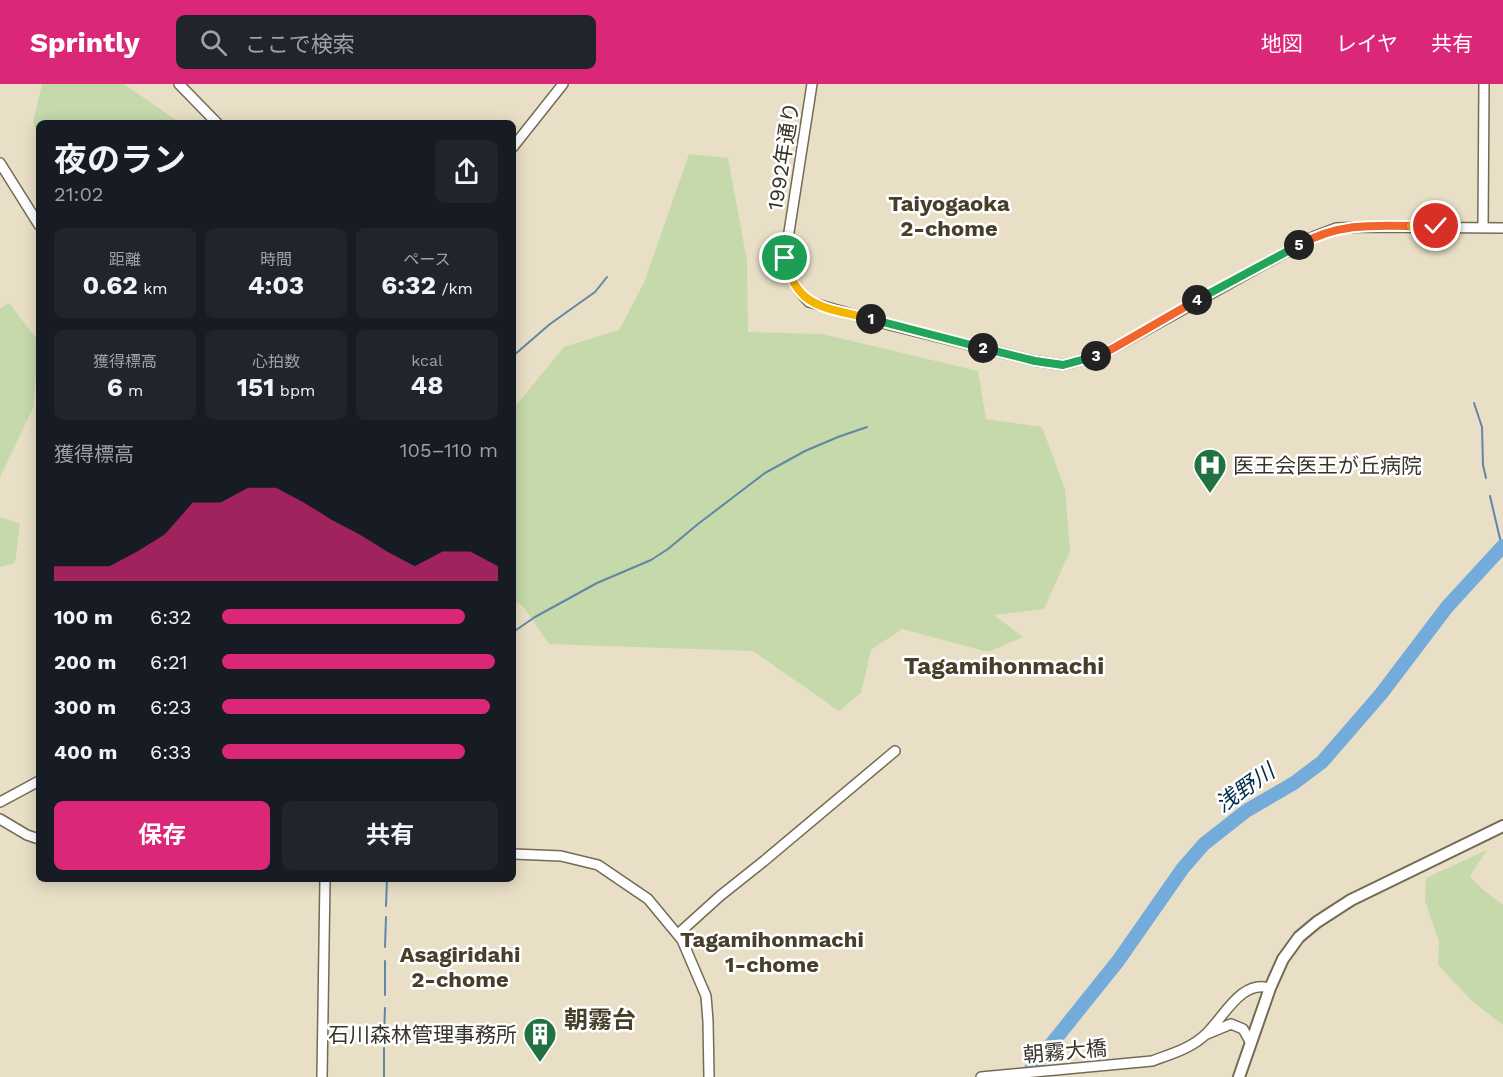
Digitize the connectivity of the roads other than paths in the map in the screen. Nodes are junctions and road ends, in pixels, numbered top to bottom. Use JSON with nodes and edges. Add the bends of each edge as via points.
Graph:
{"nodes":[{"id":1,"x":179,"y":84,"type":"edge"},
{"id":2,"x":563,"y":84,"type":"edge"},
{"id":3,"x":812,"y":84,"type":"edge"},
{"id":4,"x":1484,"y":84,"type":"edge"},
{"id":5,"x":214,"y":120,"type":"edge"},
{"id":6,"x":516,"y":143,"type":"edge"},
{"id":7,"x":0,"y":163,"type":"edge"},
{"id":8,"x":36,"y":220,"type":"edge"},
{"id":9,"x":1483,"y":227,"type":"junction"},
{"id":10,"x":1503,"y":228,"type":"edge"},
{"id":11,"x":895,"y":751,"type":"dead end"},
{"id":12,"x":36,"y":783,"type":"edge"},
{"id":13,"x":0,"y":802,"type":"edge"},
{"id":14,"x":0,"y":819,"type":"edge"},
{"id":15,"x":1503,"y":826,"type":"edge"},
{"id":16,"x":36,"y":838,"type":"edge"},
{"id":17,"x":516,"y":854,"type":"edge"},
{"id":18,"x":324,"y":882,"type":"edge"},
{"id":19,"x":678,"y":934,"type":"junction"},
{"id":20,"x":1270,"y":988,"type":"junction"},
{"id":21,"x":1206,"y":1034,"type":"junction"},
{"id":22,"x":1251,"y":1043,"type":"junction"},
{"id":23,"x":322,"y":1077,"type":"edge"},
{"id":24,"x":709,"y":1077,"type":"edge"},
{"id":25,"x":981,"y":1077,"type":"edge"},
{"id":26,"x":1239,"y":1077,"type":"edge"}],
"edges":[{"from":1,"to":5,"type":"street"},
{"from":2,"to":6,"type":"street"},
{"from":3,"to":9,"type":"street","name":"1992年通り","via":[[785,258],[789,276],[800,293],[809,302],[1035,361],[1063,365],[1112,349],[1336,228]]},
{"from":4,"to":9,"type":"street"},
{"from":7,"to":8,"type":"street"},
{"from":9,"to":10,"type":"street","name":"1992年通り"},
{"from":11,"to":19,"type":"street"},
{"from":12,"to":13,"type":"street"},
{"from":14,"to":16,"type":"street"},
{"from":15,"to":20,"type":"main road","via":[[1361,895],[1317,922],[1299,937],[1283,959]]},
{"from":17,"to":19,"type":"street","via":[[561,856],[598,865],[648,899]]},
{"from":18,"to":23,"type":"street"},
{"from":19,"to":24,"type":"street","via":[[706,996]]},
{"from":20,"to":21,"type":"street","via":[[1250,988]]},
{"from":20,"to":22,"type":"main road"},
{"from":21,"to":22,"type":"street","via":[[1231,1024],[1243,1029]]},
{"from":21,"to":25,"type":"street","name":"朝霧大橋","via":[[1178,1052],[1152,1060]]},
{"from":22,"to":26,"type":"main road"}]}
